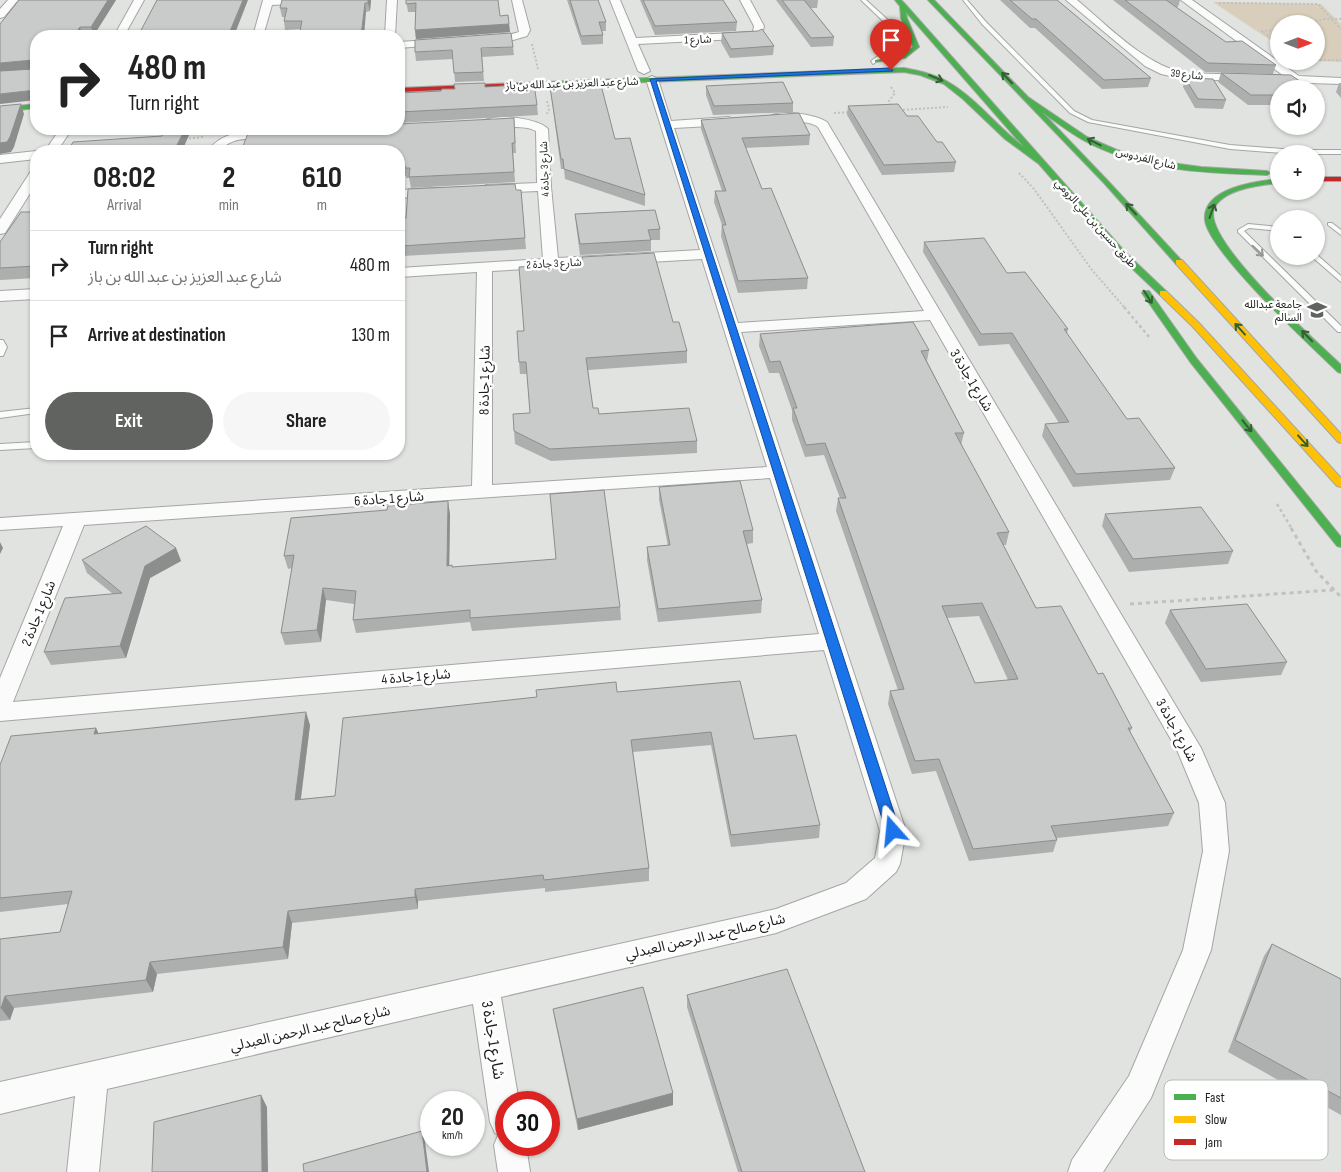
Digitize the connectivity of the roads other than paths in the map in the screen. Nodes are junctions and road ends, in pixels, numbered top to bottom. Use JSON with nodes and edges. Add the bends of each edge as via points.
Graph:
{"nodes":[{"id":1,"x":13,"y":0,"type":"edge"},
{"id":2,"x":139,"y":0,"type":"edge"},
{"id":3,"x":312,"y":0,"type":"edge"},
{"id":4,"x":392,"y":0,"type":"edge"},
{"id":5,"x":517,"y":0,"type":"edge"},
{"id":6,"x":615,"y":0,"type":"edge"},
{"id":7,"x":745,"y":0,"type":"edge"},
{"id":8,"x":863,"y":0,"type":"edge"},
{"id":9,"x":931,"y":0,"type":"edge"},
{"id":10,"x":965,"y":0,"type":"edge"},
{"id":11,"x":1071,"y":0,"type":"edge"},
{"id":12,"x":1186,"y":0,"type":"edge"},
{"id":13,"x":267,"y":1,"type":"edge"},
{"id":14,"x":900,"y":3,"type":"edge"},
{"id":15,"x":0,"y":14,"type":"edge"},
{"id":16,"x":122,"y":30,"type":"edge"},
{"id":17,"x":260,"y":30,"type":"edge"},
{"id":18,"x":390,"y":30,"type":"edge"},
{"id":19,"x":477,"y":40,"type":"edge"},
{"id":20,"x":632,"y":41,"type":"junction"},
{"id":21,"x":457,"y":42,"type":"edge"},
{"id":22,"x":405,"y":44,"type":"edge"},
{"id":23,"x":873,"y":62,"type":"junction"},
{"id":24,"x":648,"y":75,"type":"junction"},
{"id":25,"x":541,"y":80,"type":"junction"},
{"id":26,"x":1297,"y":80,"type":"joint"},
{"id":27,"x":1325,"y":81,"type":"edge"},
{"id":28,"x":1341,"y":82,"type":"edge"},
{"id":29,"x":405,"y":83,"type":"edge"},
{"id":30,"x":405,"y":90,"type":"edge"},
{"id":31,"x":1027,"y":99,"type":"junction"},
{"id":32,"x":30,"y":107,"type":"edge"},
{"id":33,"x":0,"y":110,"type":"edge"},
{"id":34,"x":30,"y":118,"type":"edge"},
{"id":35,"x":0,"y":120,"type":"edge"},
{"id":36,"x":478,"y":124,"type":"edge"},
{"id":37,"x":667,"y":125,"type":"junction"},
{"id":38,"x":253,"y":135,"type":"edge"},
{"id":39,"x":223,"y":145,"type":"edge"},
{"id":40,"x":1341,"y":152,"type":"edge"},
{"id":41,"x":30,"y":156,"type":"edge"},
{"id":42,"x":0,"y":159,"type":"edge"},
{"id":43,"x":1042,"y":163,"type":"junction"},
{"id":44,"x":1341,"y":173,"type":"edge"},
{"id":45,"x":1270,"y":174,"type":"edge"},
{"id":46,"x":1325,"y":174,"type":"edge"},
{"id":47,"x":1325,"y":179,"type":"edge"},
{"id":48,"x":1341,"y":179,"type":"edge"},
{"id":49,"x":30,"y":183,"type":"edge"},
{"id":50,"x":1270,"y":183,"type":"edge"},
{"id":51,"x":544,"y":187,"type":"junction"},
{"id":52,"x":476,"y":190,"type":"edge"},
{"id":53,"x":447,"y":191,"type":"edge"},
{"id":54,"x":405,"y":194,"type":"edge"},
{"id":55,"x":1330,"y":224,"type":"dead end"},
{"id":56,"x":1270,"y":228,"type":"edge"},
{"id":57,"x":0,"y":230,"type":"edge"},
{"id":58,"x":1341,"y":233,"type":"edge"},
{"id":59,"x":709,"y":254,"type":"junction"},
{"id":60,"x":1123,"y":255,"type":"junction"},
{"id":61,"x":1270,"y":260,"type":"edge"},
{"id":62,"x":551,"y":264,"type":"junction"},
{"id":63,"x":1275,"y":265,"type":"edge"},
{"id":64,"x":1324,"y":265,"type":"edge"},
{"id":65,"x":485,"y":267,"type":"junction"},
{"id":66,"x":405,"y":272,"type":"edge"},
{"id":67,"x":1341,"y":280,"type":"edge"},
{"id":68,"x":30,"y":294,"type":"edge"},
{"id":69,"x":0,"y":296,"type":"edge"},
{"id":70,"x":934,"y":315,"type":"junction"},
{"id":71,"x":732,"y":328,"type":"junction"},
{"id":72,"x":1341,"y":330,"type":"edge"},
{"id":73,"x":0,"y":342,"type":"edge"},
{"id":74,"x":0,"y":354,"type":"edge"},
{"id":75,"x":1273,"y":365,"type":"junction"},
{"id":76,"x":1341,"y":370,"type":"edge"},
{"id":77,"x":1313,"y":390,"type":"dead end"},
{"id":78,"x":30,"y":412,"type":"edge"},
{"id":79,"x":0,"y":415,"type":"edge"},
{"id":80,"x":1341,"y":440,"type":"edge"},
{"id":81,"x":30,"y":445,"type":"edge"},
{"id":82,"x":0,"y":447,"type":"edge"},
{"id":83,"x":778,"y":472,"type":"junction"},
{"id":84,"x":1341,"y":484,"type":"edge"},
{"id":85,"x":482,"y":492,"type":"junction"},
{"id":86,"x":76,"y":519,"type":"junction"},
{"id":87,"x":0,"y":524,"type":"edge"},
{"id":88,"x":1341,"y":544,"type":"edge"},
{"id":89,"x":832,"y":641,"type":"junction"},
{"id":90,"x":0,"y":706,"type":"edge"},
{"id":91,"x":0,"y":712,"type":"edge"},
{"id":92,"x":485,"y":987,"type":"junction"},
{"id":93,"x":92,"y":1078,"type":"junction"},
{"id":94,"x":501,"y":1091,"type":"edge"},
{"id":95,"x":0,"y":1098,"type":"edge"},
{"id":96,"x":512,"y":1156,"type":"edge"},
{"id":97,"x":83,"y":1172,"type":"edge"},
{"id":98,"x":514,"y":1172,"type":"edge"},
{"id":99,"x":1084,"y":1172,"type":"edge"}],
"edges":[{"from":1,"to":15,"type":"street"},
{"from":2,"to":16,"type":"street"},
{"from":3,"to":13,"type":"street"},
{"from":4,"to":18,"type":"street"},
{"from":5,"to":19,"type":"street","via":[[525,30],[506,39]]},
{"from":6,"to":20,"type":"street","name":"شارع صالح عبد الرحمن العبدلي"},
{"from":7,"to":20,"type":"street","name":"شارع 1","via":[[759,26],[756,35]]},
{"from":8,"to":23,"type":"lane","via":[[886,21],[894,36],[890,50]]},
{"from":31,"to":9,"type":"main road","one_way":true},
{"from":10,"to":40,"type":"lane","via":[[1072,112],[1090,121],[1230,147]]},
{"from":11,"to":26,"type":"street","name":"شارع 39","via":[[1149,64],[1165,72],[1184,76]]},
{"from":12,"to":26,"type":"street"},
{"from":13,"to":17,"type":"street"},
{"from":14,"to":23,"type":"main road","name":"شارع عبد العزيز بن عبد الله بن باز","via":[[916,47],[903,57]]},
{"from":14,"to":43,"type":"main road","name":"طريق حسين بن علي الرومي"},
{"from":20,"to":24,"type":"street","name":"شارع صالح عبد الرحمن العبدلي"},
{"from":21,"to":22,"type":"street"},
{"from":23,"to":24,"type":"main road","name":"شارع عبد العزيز بن عبد الله بن باز"},
{"from":24,"to":25,"type":"main road","name":"شارع عبد العزيز بن عبد الله بن باز"},
{"from":24,"to":37,"type":"street","name":"شارع صالح عبد الرحمن العبدلي"},
{"from":24,"to":43,"type":"main road","name":"شارع عبد العزيز بن عبد الله بن باز","one_way":true,"via":[[917,72],[936,77],[953,87],[997,130]]},
{"from":25,"to":29,"type":"main road","name":"شارع عبد العزيز بن عبد الله بن باز"},
{"from":25,"to":30,"type":"main road","name":"شارع عبد العزيز بن عبد الله بن باز"},
{"from":27,"to":28,"type":"street","name":"شارع 39"},
{"from":45,"to":31,"type":"main road","name":"شارع الفردوس","one_way":true,"via":[[1202,170],[1135,158],[1093,142]]},
{"from":75,"to":31,"type":"main road","one_way":true},
{"from":32,"to":33,"type":"main road"},
{"from":34,"to":35,"type":"main road"},
{"from":36,"to":51,"type":"street","name":"شارع 3 جادة 4","via":[[523,122],[542,129]]},
{"from":37,"to":59,"type":"street","name":"شارع صالح عبد الرحمن العبدلي"},
{"from":37,"to":70,"type":"street","name":"شارع 1 جادة 3","via":[[807,118],[818,121]]},
{"from":38,"to":39,"type":"street"},
{"from":41,"to":42,"type":"street"},
{"from":43,"to":60,"type":"main road","name":"طريق حسين بن علي الرومي"},
{"from":44,"to":46,"type":"main road"},
{"from":47,"to":48,"type":"main road"},
{"from":49,"to":57,"type":"street"},
{"from":76,"to":50,"type":"main road","one_way":true,"via":[[1235,262],[1211,229],[1210,212],[1219,199],[1244,187]]},
{"from":51,"to":52,"type":"street"},
{"from":51,"to":62,"type":"street","name":"شارع 3 جادة 4"},
{"from":53,"to":54,"type":"street"},
{"from":55,"to":58,"type":"lane"},
{"from":56,"to":61,"type":"lane","one_way":true,"via":[[1248,226],[1240,231]]},
{"from":59,"to":62,"type":"street","name":"شارع 3 جادة 2"},
{"from":59,"to":71,"type":"street","name":"شارع صالح عبد الرحمن العبدلي"},
{"from":60,"to":84,"type":"main road","name":"طريق حسين بن علي الرومي","one_way":true,"via":[[1196,325]]},
{"from":60,"to":88,"type":"main road","one_way":true,"via":[[1194,361]]},
{"from":62,"to":65,"type":"street","name":"شارع 3 جادة 2"},
{"from":63,"to":72,"type":"lane","one_way":true},
{"from":64,"to":67,"type":"lane"},
{"from":65,"to":66,"type":"street","name":"شارع 3 جادة 2"},
{"from":65,"to":85,"type":"street","name":"شارع 1 جادة 8"},
{"from":68,"to":69,"type":"street"},
{"from":70,"to":71,"type":"street"},
{"from":70,"to":99,"type":"street","name":"شارع 1 جادة 3","via":[[1189,748],[1212,803],[1216,851],[1194,959],[1140,1087]]},
{"from":71,"to":83,"type":"street","name":"شارع صالح عبد الرحمن العبدلي"},
{"from":73,"to":74,"type":"lane","via":[[3,347]]},
{"from":75,"to":77,"type":"main road"},
{"from":75,"to":80,"type":"main road"},
{"from":78,"to":79,"type":"lane"},
{"from":81,"to":82,"type":"lane"},
{"from":83,"to":85,"type":"street","name":"شارع 1 جادة 6"},
{"from":83,"to":89,"type":"street","name":"شارع صالح عبد الرحمن العبدلي"},
{"from":85,"to":86,"type":"street","name":"شارع 1 جادة 6"},
{"from":86,"to":87,"type":"street","name":"شارع 1 جادة 6"},
{"from":86,"to":90,"type":"street","name":"شارع 1 جادة 2"},
{"from":89,"to":91,"type":"street","name":"شارع 1 جادة 4"},
{"from":89,"to":92,"type":"street","name":"شارع صالح عبد الرحمن العبدلي","via":[[893,831],[887,864],[856,891],[776,921]]},
{"from":92,"to":93,"type":"street","name":"شارع صالح عبد الرحمن العبدلي"},
{"from":92,"to":94,"type":"street","name":"شارع 1 جادة 3"},
{"from":93,"to":95,"type":"street","name":"شارع صالح عبد الرحمن العبدلي"},
{"from":93,"to":97,"type":"street"},
{"from":96,"to":98,"type":"street"}]}
